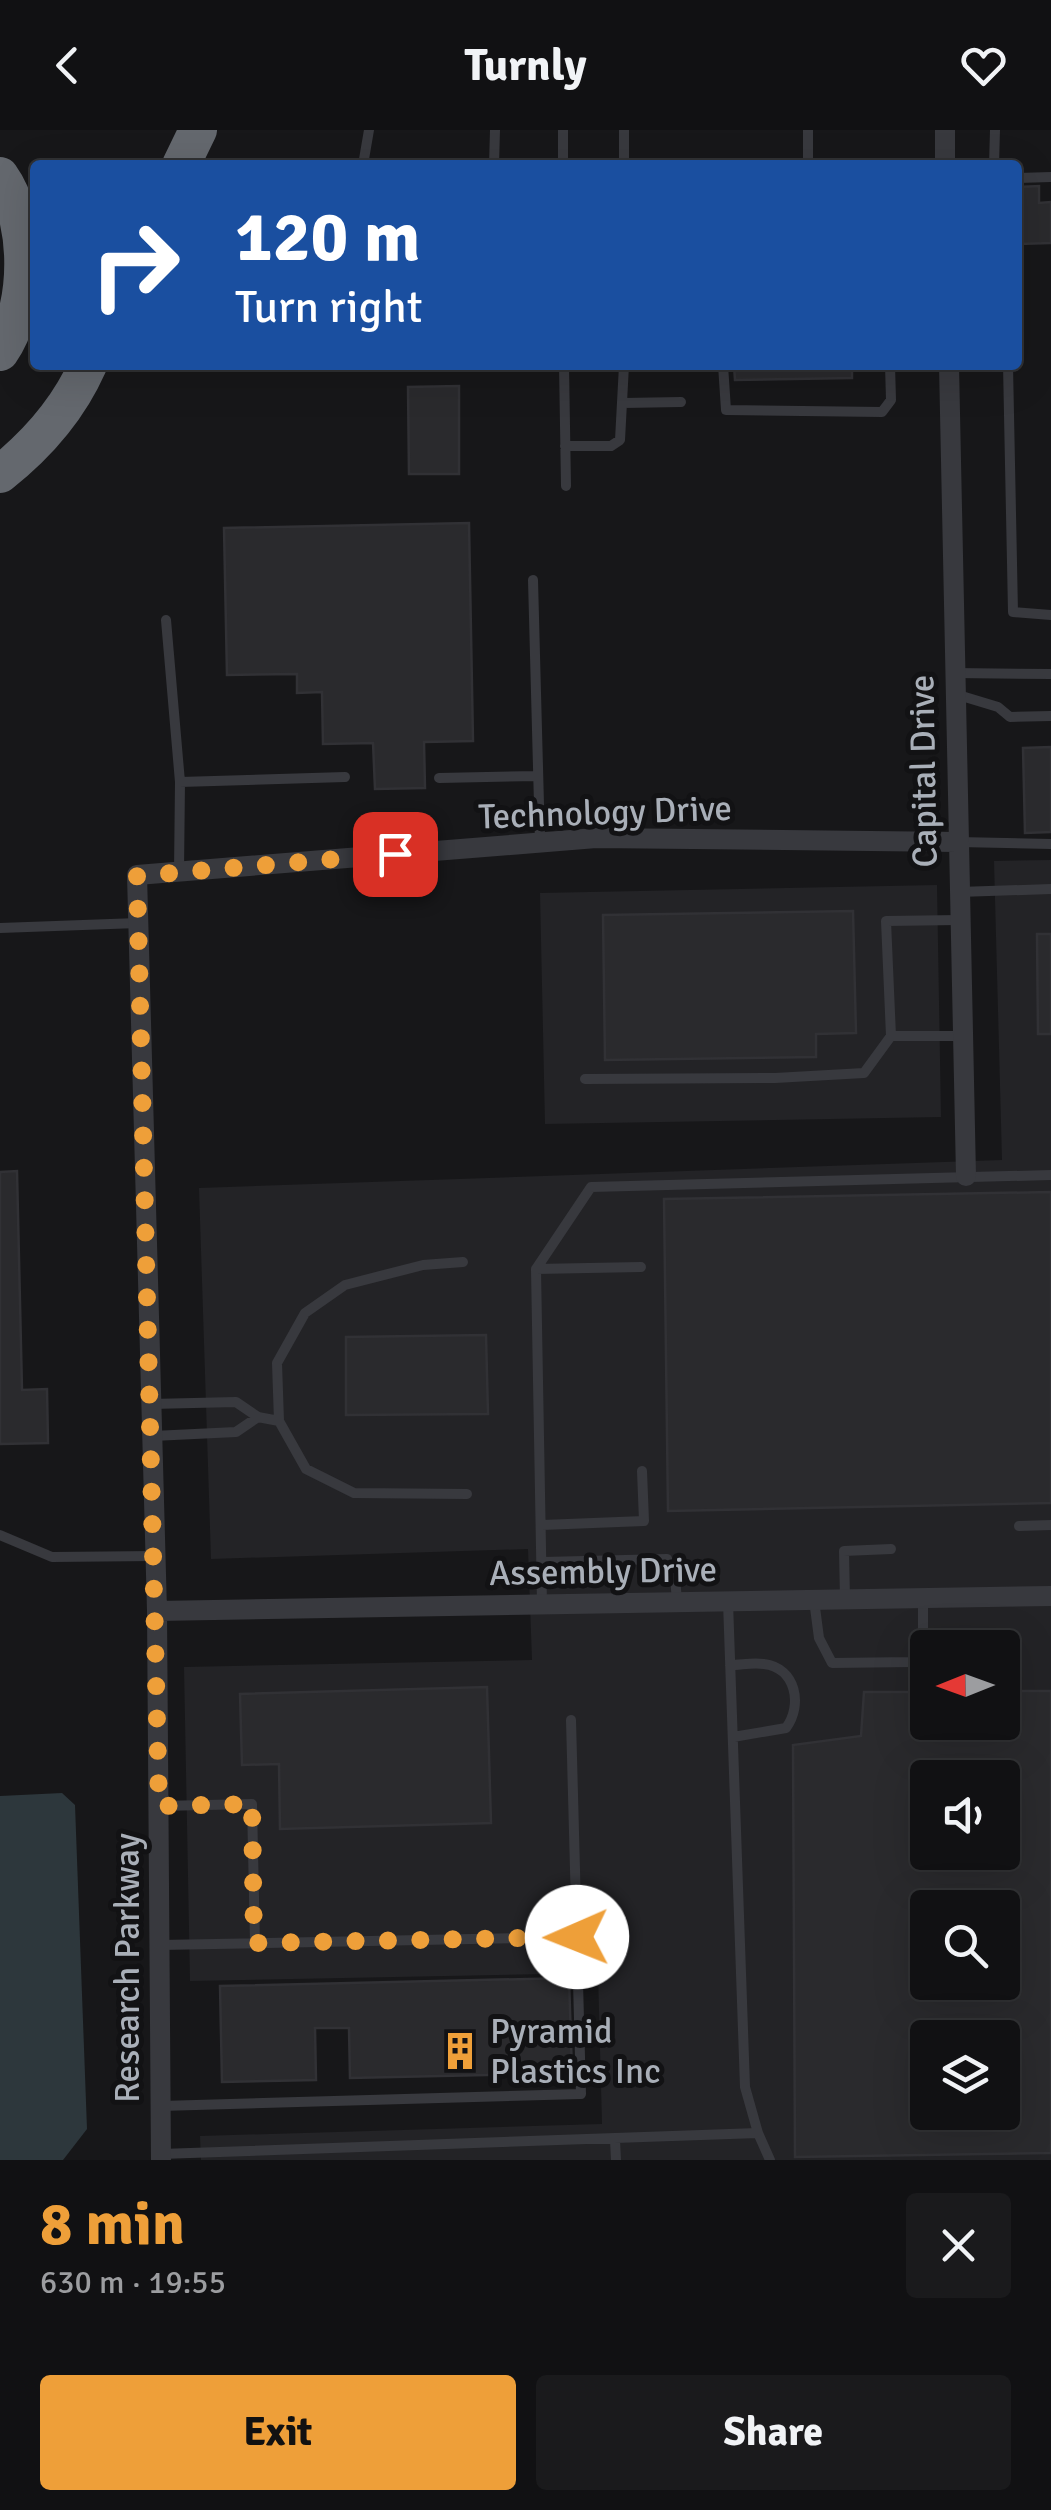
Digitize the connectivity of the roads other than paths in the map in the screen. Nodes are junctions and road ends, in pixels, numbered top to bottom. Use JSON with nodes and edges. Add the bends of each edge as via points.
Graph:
{"nodes":[{"id":1,"x":198,"y":130,"type":"edge"},
{"id":2,"x":369,"y":130,"type":"edge"},
{"id":3,"x":495,"y":130,"type":"edge"},
{"id":4,"x":563,"y":130,"type":"edge"},
{"id":5,"x":624,"y":130,"type":"edge"},
{"id":6,"x":808,"y":130,"type":"edge"},
{"id":7,"x":944,"y":130,"type":"edge"},
{"id":8,"x":994,"y":130,"type":"edge"},
{"id":9,"x":183,"y":160,"type":"edge"},
{"id":10,"x":364,"y":160,"type":"edge"},
{"id":11,"x":494,"y":160,"type":"edge"},
{"id":12,"x":563,"y":160,"type":"edge"},
{"id":13,"x":624,"y":160,"type":"edge"},
{"id":14,"x":808,"y":160,"type":"edge"},
{"id":15,"x":945,"y":160,"type":"edge"},
{"id":16,"x":994,"y":160,"type":"edge"},
{"id":17,"x":0,"y":176,"type":"edge"},
{"id":18,"x":1051,"y":177,"type":"edge"},
{"id":19,"x":1022,"y":178,"type":"edge"},
{"id":20,"x":0,"y":352,"type":"edge"},
{"id":21,"x":85,"y":370,"type":"edge"},
{"id":22,"x":564,"y":370,"type":"edge"},
{"id":23,"x":624,"y":370,"type":"edge"},
{"id":24,"x":723,"y":370,"type":"edge"},
{"id":25,"x":890,"y":370,"type":"edge"},
{"id":26,"x":948,"y":370,"type":"edge"},
{"id":27,"x":1008,"y":370,"type":"edge"},
{"id":28,"x":681,"y":402,"type":"dead end"},
{"id":29,"x":624,"y":403,"type":"junction"},
{"id":30,"x":565,"y":446,"type":"junction"},
{"id":31,"x":0,"y":474,"type":"edge"},
{"id":32,"x":566,"y":486,"type":"dead end"},
{"id":33,"x":533,"y":580,"type":"dead end"},
{"id":34,"x":1051,"y":615,"type":"edge"},
{"id":35,"x":166,"y":620,"type":"dead end"},
{"id":36,"x":1051,"y":674,"type":"edge"},
{"id":37,"x":954,"y":683,"type":"junction"},
{"id":38,"x":1051,"y":716,"type":"edge"},
{"id":39,"x":538,"y":776,"type":"junction"},
{"id":40,"x":345,"y":777,"type":"dead end"},
{"id":41,"x":439,"y":778,"type":"dead end"},
{"id":42,"x":180,"y":782,"type":"junction"},
{"id":43,"x":957,"y":842,"type":"junction"},
{"id":44,"x":540,"y":843,"type":"junction"},
{"id":45,"x":1051,"y":844,"type":"edge"},
{"id":46,"x":179,"y":872,"type":"junction"},
{"id":47,"x":137,"y":876,"type":"joint"},
{"id":48,"x":1051,"y":889,"type":"edge"},
{"id":49,"x":958,"y":892,"type":"junction"},
{"id":50,"x":959,"y":920,"type":"junction"},
{"id":51,"x":138,"y":923,"type":"junction"},
{"id":52,"x":0,"y":928,"type":"edge"},
{"id":53,"x":891,"y":1036,"type":"junction"},
{"id":54,"x":962,"y":1036,"type":"junction"},
{"id":55,"x":585,"y":1079,"type":"dead end"},
{"id":56,"x":1051,"y":1175,"type":"edge"},
{"id":57,"x":966,"y":1176,"type":"junction"},
{"id":58,"x":463,"y":1262,"type":"dead end"},
{"id":59,"x":641,"y":1267,"type":"dead end"},
{"id":60,"x":536,"y":1270,"type":"junction"},
{"id":61,"x":151,"y":1404,"type":"junction"},
{"id":62,"x":258,"y":1417,"type":"junction"},
{"id":63,"x":279,"y":1421,"type":"junction"},
{"id":64,"x":152,"y":1436,"type":"junction"},
{"id":65,"x":642,"y":1471,"type":"dead end"},
{"id":66,"x":467,"y":1494,"type":"dead end"},
{"id":67,"x":542,"y":1525,"type":"junction"},
{"id":68,"x":1051,"y":1525,"type":"edge"},
{"id":69,"x":1020,"y":1526,"type":"dead end"},
{"id":70,"x":0,"y":1535,"type":"edge"},
{"id":71,"x":891,"y":1549,"type":"dead end"},
{"id":72,"x":156,"y":1556,"type":"junction"},
{"id":73,"x":543,"y":1562,"type":"junction"},
{"id":74,"x":1051,"y":1596,"type":"edge"},
{"id":75,"x":923,"y":1598,"type":"junction"},
{"id":76,"x":845,"y":1599,"type":"junction"},
{"id":77,"x":814,"y":1600,"type":"junction"},
{"id":78,"x":728,"y":1601,"type":"junction"},
{"id":79,"x":676,"y":1602,"type":"junction"},
{"id":80,"x":542,"y":1605,"type":"junction"},
{"id":81,"x":157,"y":1611,"type":"junction"},
{"id":82,"x":730,"y":1665,"type":"junction"},
{"id":83,"x":571,"y":1720,"type":"dead end"},
{"id":84,"x":732,"y":1737,"type":"junction"},
{"id":85,"x":159,"y":1806,"type":"junction"},
{"id":86,"x":577,"y":1937,"type":"junction"},
{"id":87,"x":254,"y":1943,"type":"junction"},
{"id":88,"x":160,"y":1945,"type":"junction"},
{"id":89,"x":161,"y":2106,"type":"junction"},
{"id":90,"x":758,"y":2134,"type":"junction"},
{"id":91,"x":615,"y":2140,"type":"junction"},
{"id":92,"x":217,"y":2156,"type":"edge"},
{"id":93,"x":161,"y":2157,"type":"edge"},
{"id":94,"x":616,"y":2160,"type":"edge"},
{"id":95,"x":770,"y":2160,"type":"edge"}],
"edges":[{"from":1,"to":9,"type":"highway"},
{"from":2,"to":10,"type":"lane"},
{"from":3,"to":11,"type":"lane"},
{"from":4,"to":12,"type":"lane"},
{"from":5,"to":13,"type":"lane"},
{"from":6,"to":14,"type":"lane"},
{"from":7,"to":15,"type":"street"},
{"from":8,"to":16,"type":"lane"},
{"from":17,"to":20,"type":"highway","via":[[24,241],[20,294]]},
{"from":18,"to":19,"type":"lane"},
{"from":21,"to":31,"type":"highway","via":[[38,445]]},
{"from":22,"to":30,"type":"lane"},
{"from":23,"to":29,"type":"lane"},
{"from":24,"to":25,"type":"lane","via":[[726,410],[882,412],[891,400]]},
{"from":26,"to":37,"type":"street","name":"Capital Drive"},
{"from":27,"to":34,"type":"lane","via":[[1013,612]]},
{"from":28,"to":29,"type":"lane"},
{"from":29,"to":30,"type":"lane","via":[[620,440]]},
{"from":30,"to":32,"type":"lane"},
{"from":33,"to":39,"type":"lane"},
{"from":35,"to":42,"type":"lane"},
{"from":36,"to":37,"type":"lane"},
{"from":37,"to":38,"type":"lane","via":[[1010,717]]},
{"from":37,"to":43,"type":"street","name":"Capital Drive"},
{"from":39,"to":41,"type":"lane"},
{"from":39,"to":44,"type":"lane"},
{"from":40,"to":42,"type":"lane"},
{"from":42,"to":46,"type":"lane"},
{"from":43,"to":44,"type":"street","name":"Technology Drive"},
{"from":43,"to":45,"type":"lane"},
{"from":43,"to":49,"type":"street","name":"Capital Drive"},
{"from":44,"to":46,"type":"street","name":"Technology Drive"},
{"from":46,"to":47,"type":"street","name":"Technology Drive"},
{"from":47,"to":51,"type":"street","name":"Research Parkway"},
{"from":48,"to":49,"type":"lane"},
{"from":49,"to":50,"type":"street","name":"Capital Drive"},
{"from":50,"to":53,"type":"lane","via":[[886,921]]},
{"from":50,"to":54,"type":"street","name":"Capital Drive"},
{"from":51,"to":52,"type":"lane"},
{"from":51,"to":61,"type":"street","name":"Research Parkway"},
{"from":53,"to":54,"type":"lane"},
{"from":53,"to":55,"type":"lane","via":[[864,1072]]},
{"from":54,"to":57,"type":"street","name":"Capital Drive"},
{"from":56,"to":57,"type":"lane"},
{"from":57,"to":60,"type":"lane","via":[[591,1187]]},
{"from":58,"to":63,"type":"lane","via":[[345,1285],[306,1313],[277,1363]]},
{"from":59,"to":60,"type":"lane"},
{"from":60,"to":67,"type":"lane"},
{"from":61,"to":62,"type":"lane","via":[[236,1402]]},
{"from":61,"to":64,"type":"street","name":"Research Parkway"},
{"from":62,"to":63,"type":"lane"},
{"from":62,"to":64,"type":"lane","via":[[236,1432]]},
{"from":63,"to":66,"type":"lane","via":[[306,1470],[354,1493]]},
{"from":64,"to":72,"type":"street","name":"Research Parkway"},
{"from":65,"to":67,"type":"lane","via":[[644,1521]]},
{"from":67,"to":73,"type":"lane"},
{"from":68,"to":69,"type":"lane"},
{"from":70,"to":72,"type":"lane","via":[[52,1557]]},
{"from":71,"to":76,"type":"lane","via":[[844,1551]]},
{"from":72,"to":81,"type":"street","name":"Research Parkway"},
{"from":73,"to":79,"type":"lane","via":[[667,1559]]},
{"from":73,"to":80,"type":"lane"},
{"from":74,"to":75,"type":"street","name":"Assembly Drive"},
{"from":75,"to":76,"type":"street","name":"Assembly Drive"},
{"from":75,"to":77,"type":"lane","via":[[923,1656],[913,1662],[832,1663]]},
{"from":76,"to":77,"type":"street","name":"Assembly Drive"},
{"from":77,"to":78,"type":"street","name":"Assembly Drive"},
{"from":78,"to":79,"type":"street","name":"Assembly Drive"},
{"from":78,"to":82,"type":"lane"},
{"from":79,"to":80,"type":"street","name":"Assembly Drive"},
{"from":80,"to":81,"type":"street","name":"Assembly Drive"},
{"from":81,"to":85,"type":"street","name":"Research Parkway"},
{"from":82,"to":84,"type":"lane"},
{"from":82,"to":84,"type":"lane","via":[[780,1669],[795,1691],[796,1707],[776,1733]]},
{"from":83,"to":86,"type":"lane"},
{"from":84,"to":90,"type":"lane","via":[[745,2088]]},
{"from":85,"to":87,"type":"lane","via":[[252,1804]]},
{"from":85,"to":88,"type":"street","name":"Research Parkway"},
{"from":86,"to":87,"type":"lane"},
{"from":86,"to":89,"type":"lane","via":[[581,2094]]},
{"from":87,"to":88,"type":"lane"},
{"from":88,"to":89,"type":"street","name":"Research Parkway"},
{"from":89,"to":93,"type":"street","name":"Research Parkway"},
{"from":90,"to":91,"type":"lane"},
{"from":90,"to":95,"type":"lane"},
{"from":91,"to":92,"type":"lane"},
{"from":91,"to":94,"type":"lane"},
{"from":92,"to":93,"type":"lane"}]}
